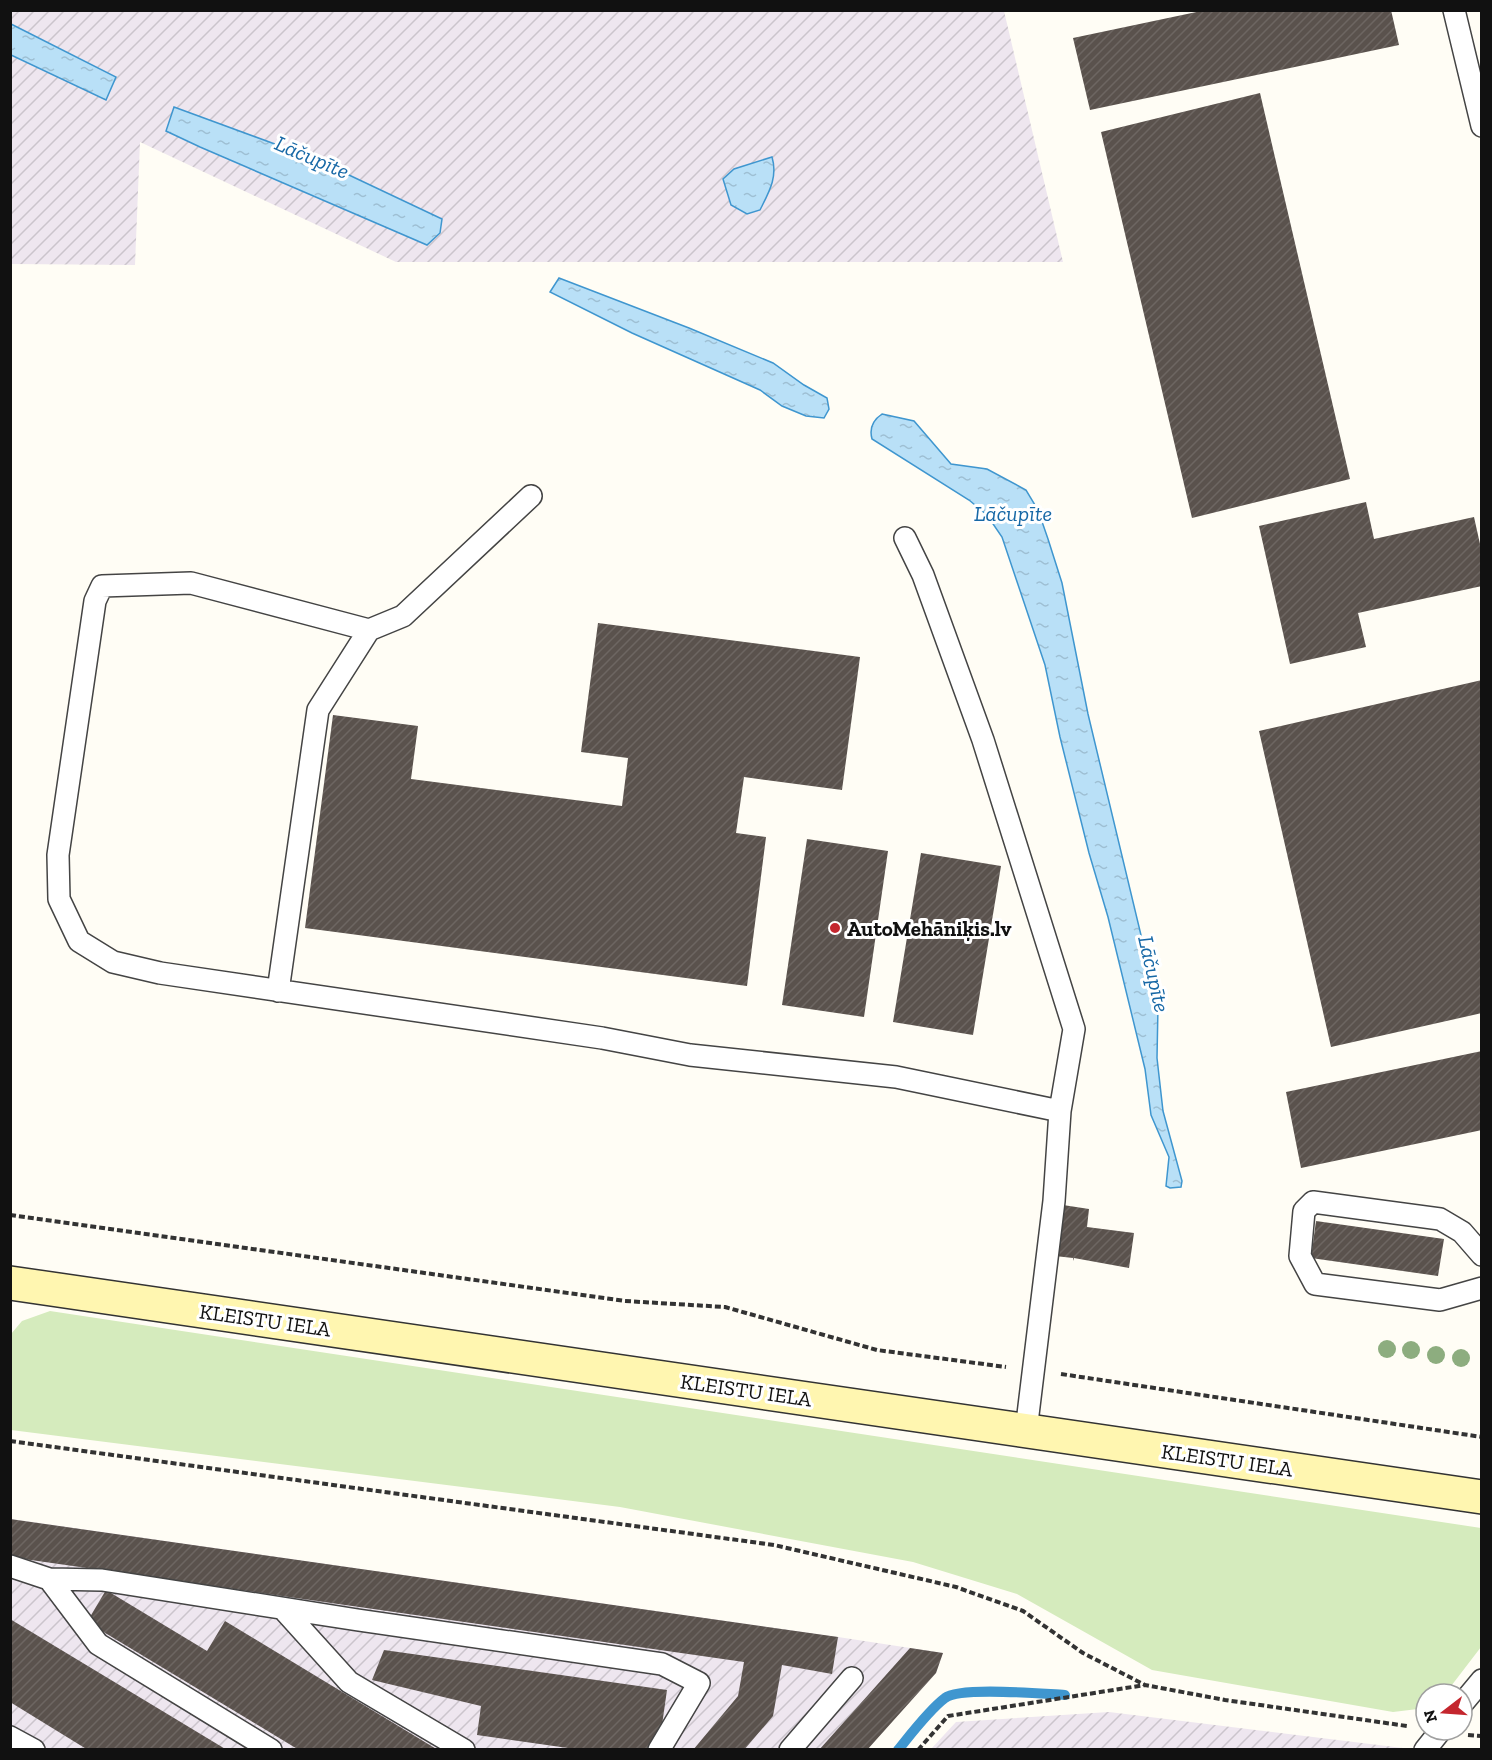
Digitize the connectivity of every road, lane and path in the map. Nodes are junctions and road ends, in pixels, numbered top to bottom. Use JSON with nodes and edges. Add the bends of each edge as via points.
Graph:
{"nodes":[{"id":1,"x":1454,"y":10,"type":"edge"},
{"id":2,"x":1482,"y":126,"type":"edge"},
{"id":3,"x":531,"y":496,"type":"dead end"},
{"id":4,"x":905,"y":538,"type":"dead end"},
{"id":5,"x":369,"y":630,"type":"junction"},
{"id":6,"x":278,"y":991,"type":"junction"},
{"id":7,"x":1059,"y":1111,"type":"junction"},
{"id":8,"x":10,"y":1215,"type":"edge"},
{"id":9,"x":1482,"y":1255,"type":"edge"},
{"id":10,"x":10,"y":1283,"type":"edge"},
{"id":11,"x":1482,"y":1288,"type":"edge"},
{"id":12,"x":1034,"y":1370,"type":"junction"},
{"id":13,"x":1026,"y":1431,"type":"junction"},
{"id":14,"x":1482,"y":1437,"type":"edge"},
{"id":15,"x":10,"y":1441,"type":"edge"},
{"id":16,"x":1482,"y":1497,"type":"edge"},
{"id":17,"x":10,"y":1566,"type":"edge"},
{"id":18,"x":49,"y":1579,"type":"junction"},
{"id":19,"x":283,"y":1609,"type":"junction"},
{"id":20,"x":852,"y":1678,"type":"dead end"},
{"id":21,"x":1145,"y":1685,"type":"junction"},
{"id":22,"x":1406,"y":1726,"type":"dead end"},
{"id":23,"x":10,"y":1737,"type":"edge"},
{"id":24,"x":33,"y":1749,"type":"edge"},
{"id":25,"x":271,"y":1749,"type":"edge"},
{"id":26,"x":464,"y":1749,"type":"edge"},
{"id":27,"x":659,"y":1749,"type":"edge"},
{"id":28,"x":790,"y":1749,"type":"edge"},
{"id":29,"x":918,"y":1749,"type":"edge"}],
"edges":[{"from":1,"to":2,"type":"lane"},
{"from":3,"to":5,"type":"lane","via":[[402,616]]},
{"from":4,"to":7,"type":"lane","via":[[923,575],[983,740],[1074,1029]]},
{"from":5,"to":6,"type":"lane","via":[[318,710]]},
{"from":5,"to":6,"type":"lane","via":[[191,583],[102,586],[95,601],[58,855],[59,899],[79,941],[113,962]]},
{"from":6,"to":7,"type":"lane","via":[[602,1038],[690,1055],[896,1077]]},
{"from":7,"to":12,"type":"lane","via":[[1054,1201]]},
{"from":8,"to":12,"type":"path","via":[[624,1301],[725,1307],[878,1350]]},
{"from":9,"to":11,"type":"lane","via":[[1462,1232],[1440,1219],[1313,1202],[1304,1211],[1300,1256],[1315,1284],[1440,1300]]},
{"from":10,"to":13,"type":"main road","name":"KLEISTU IELA"},
{"from":12,"to":13,"type":"lane"},
{"from":12,"to":14,"type":"path"},
{"from":13,"to":16,"type":"main road","name":"KLEISTU IELA"},
{"from":15,"to":21,"type":"path","via":[[774,1545],[956,1587],[1023,1611],[1083,1653]]},
{"from":17,"to":18,"type":"lane"},
{"from":18,"to":19,"type":"lane","via":[[102,1580]]},
{"from":18,"to":25,"type":"lane","via":[[98,1644]]},
{"from":19,"to":26,"type":"lane","via":[[349,1682]]},
{"from":19,"to":27,"type":"lane","via":[[662,1664],[699,1683]]},
{"from":20,"to":28,"type":"lane"},
{"from":21,"to":22,"type":"path"},
{"from":21,"to":29,"type":"path","via":[[948,1716]]},
{"from":23,"to":24,"type":"lane"}]}
